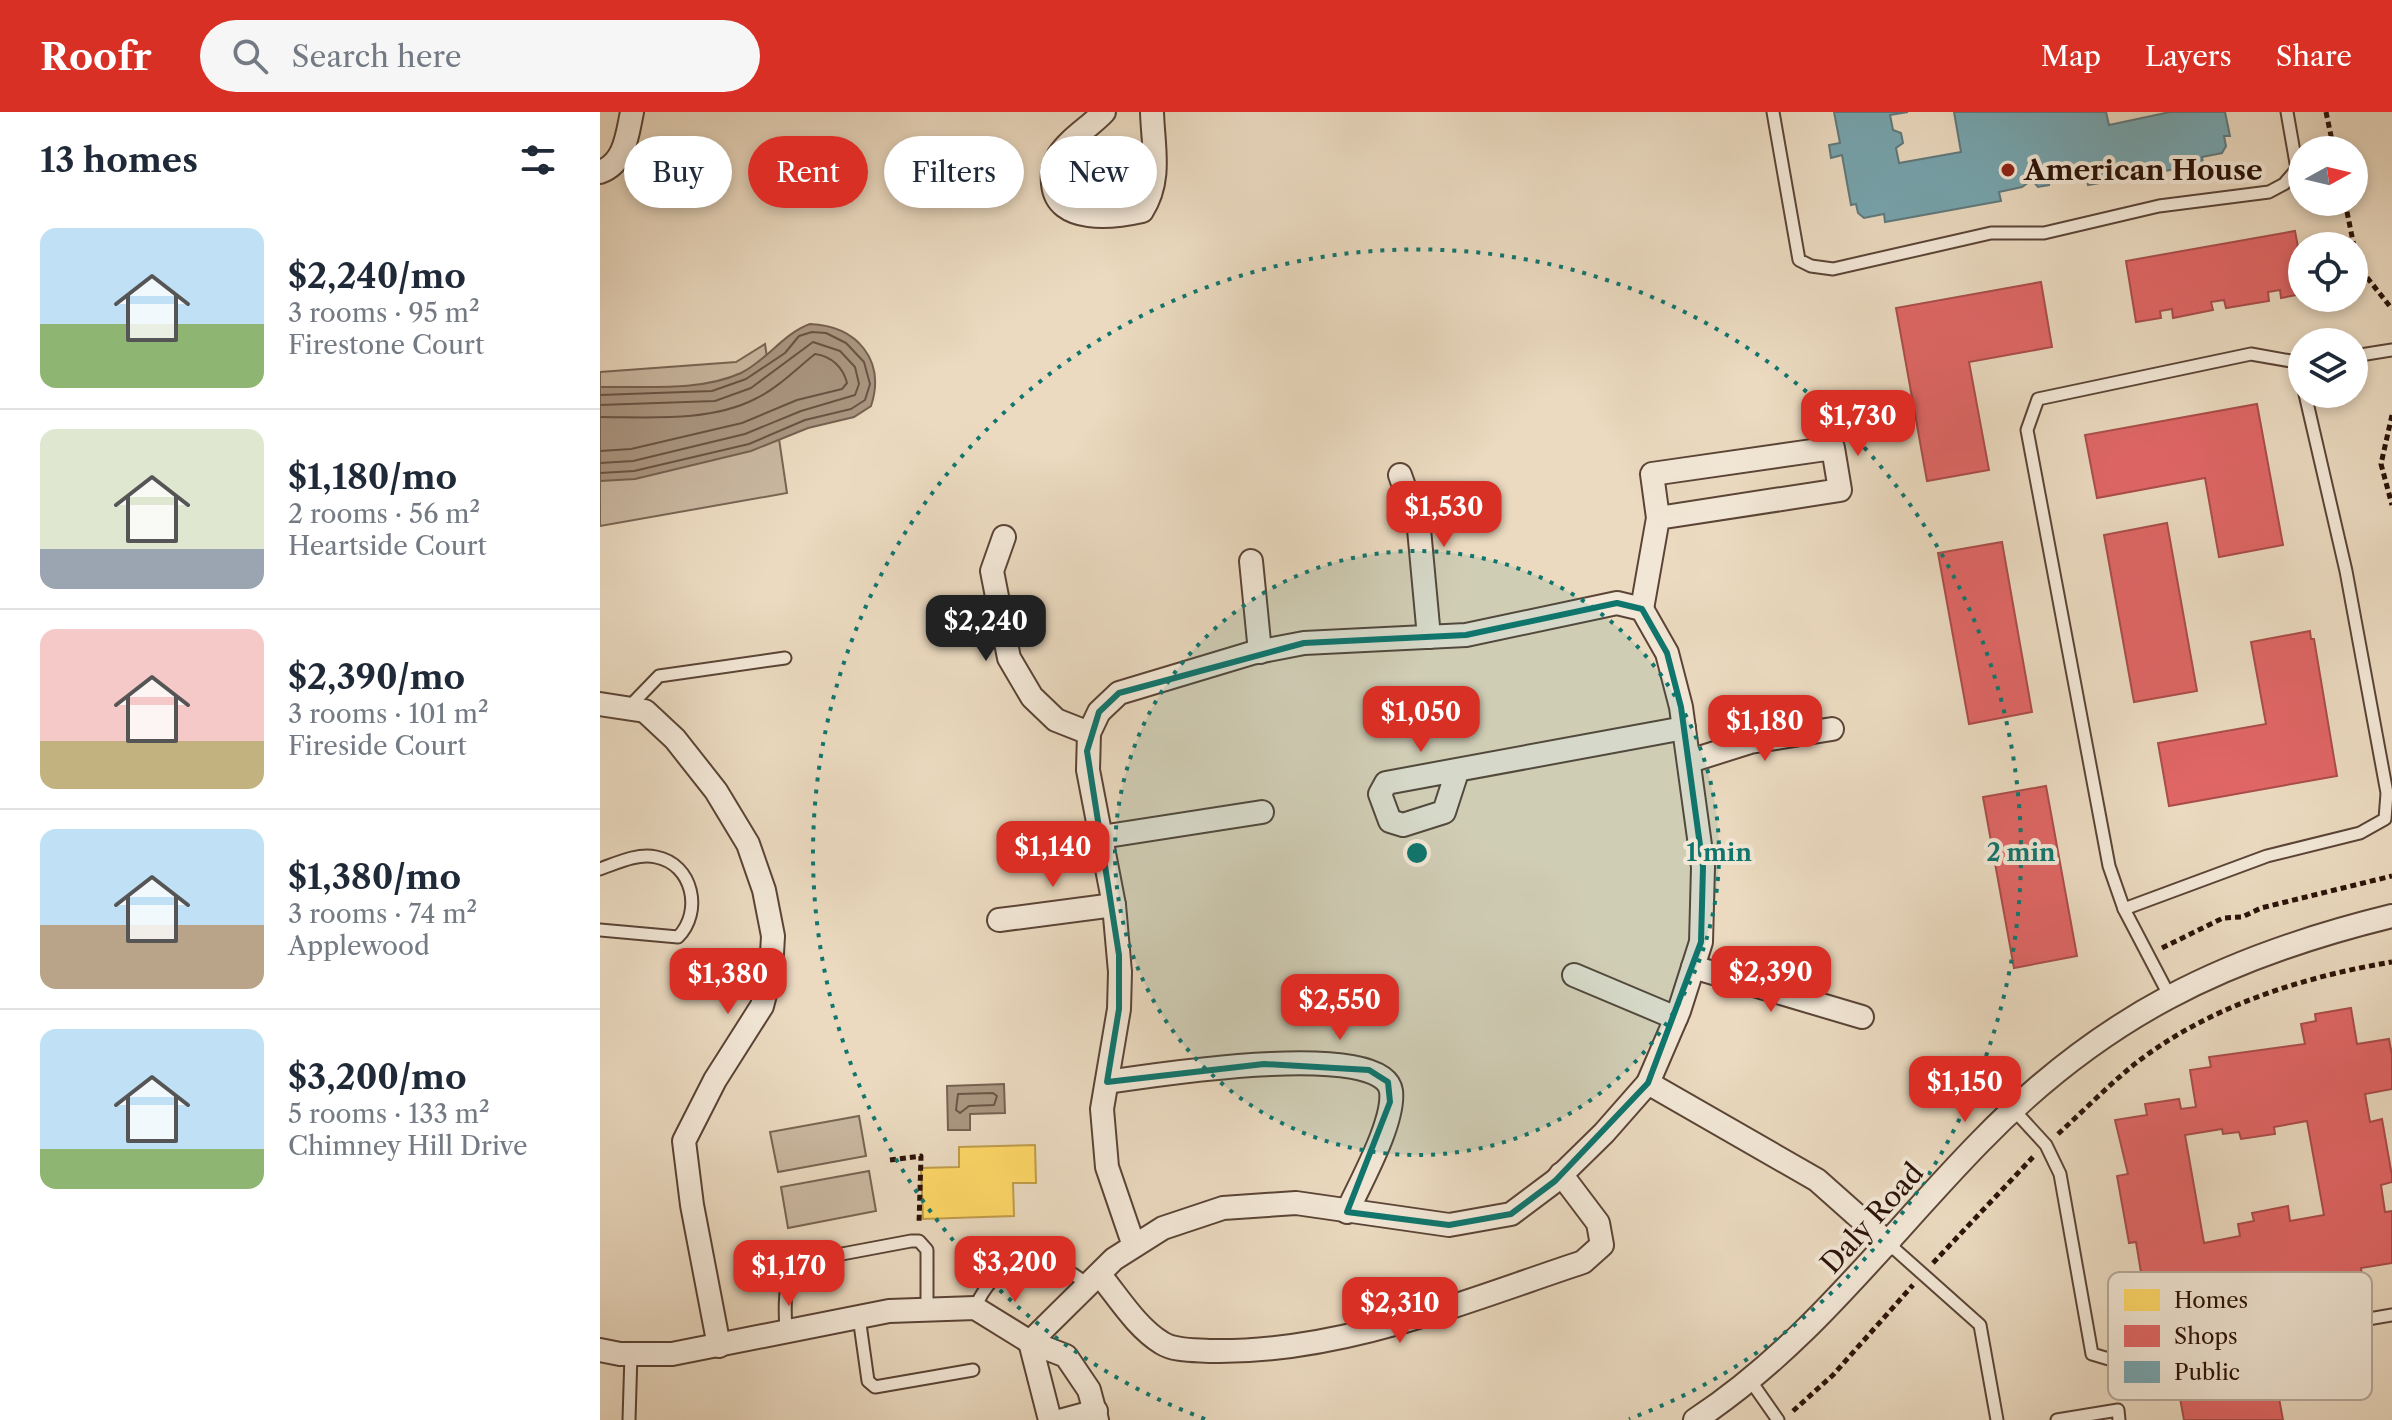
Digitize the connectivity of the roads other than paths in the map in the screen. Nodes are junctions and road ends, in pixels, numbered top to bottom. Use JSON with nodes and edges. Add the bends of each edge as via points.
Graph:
{"nodes":[{"id":1,"x":632,"y":112,"type":"edge"},
{"id":2,"x":1104,"y":112,"type":"edge"},
{"id":3,"x":1152,"y":112,"type":"edge"},
{"id":4,"x":1773,"y":112,"type":"edge"},
{"id":5,"x":2287,"y":112,"type":"edge"},
{"id":6,"x":600,"y":172,"type":"edge"},
{"id":7,"x":2392,"y":350,"type":"edge"},
{"id":8,"x":2368,"y":354,"type":"edge"},
{"id":9,"x":2288,"y":361,"type":"edge"},
{"id":10,"x":2308,"y":408,"type":"edge"},
{"id":11,"x":1400,"y":475,"type":"dead end"},
{"id":12,"x":1658,"y":518,"type":"junction"},
{"id":13,"x":1004,"y":537,"type":"dead end"},
{"id":14,"x":1251,"y":561,"type":"dead end"},
{"id":15,"x":1642,"y":609,"type":"junction"},
{"id":16,"x":1429,"y":637,"type":"junction"},
{"id":17,"x":1260,"y":652,"type":"junction"},
{"id":18,"x":785,"y":658,"type":"dead end"},
{"id":19,"x":600,"y":704,"type":"edge"},
{"id":20,"x":629,"y":707,"type":"junction"},
{"id":21,"x":1684,"y":728,"type":"junction"},
{"id":22,"x":1832,"y":729,"type":"dead end"},
{"id":23,"x":1089,"y":733,"type":"junction"},
{"id":24,"x":1690,"y":761,"type":"junction"},
{"id":25,"x":1457,"y":772,"type":"dead end"},
{"id":26,"x":1262,"y":812,"type":"dead end"},
{"id":27,"x":1101,"y":837,"type":"junction"},
{"id":28,"x":600,"y":869,"type":"edge"},
{"id":29,"x":1114,"y":905,"type":"junction"},
{"id":30,"x":2124,"y":909,"type":"junction"},
{"id":31,"x":2392,"y":916,"type":"edge"},
{"id":32,"x":999,"y":920,"type":"dead end"},
{"id":33,"x":600,"y":930,"type":"edge"},
{"id":34,"x":1693,"y":967,"type":"junction"},
{"id":35,"x":1574,"y":975,"type":"dead end"},
{"id":36,"x":2169,"y":995,"type":"junction"},
{"id":37,"x":1862,"y":1017,"type":"dead end"},
{"id":38,"x":1676,"y":1018,"type":"junction"},
{"id":39,"x":1107,"y":1082,"type":"junction"},
{"id":40,"x":1648,"y":1083,"type":"junction"},
{"id":41,"x":2013,"y":1109,"type":"junction"},
{"id":42,"x":1561,"y":1174,"type":"junction"},
{"id":43,"x":1347,"y":1212,"type":"junction"},
{"id":44,"x":1889,"y":1244,"type":"junction"},
{"id":45,"x":1134,"y":1246,"type":"junction"},
{"id":46,"x":1094,"y":1280,"type":"junction"},
{"id":47,"x":975,"y":1308,"type":"junction"},
{"id":48,"x":927,"y":1310,"type":"junction"},
{"id":49,"x":2392,"y":1315,"type":"edge"},
{"id":50,"x":859,"y":1317,"type":"junction"},
{"id":51,"x":2372,"y":1318,"type":"edge"},
{"id":52,"x":786,"y":1332,"type":"junction"},
{"id":53,"x":1030,"y":1342,"type":"junction"},
{"id":54,"x":719,"y":1346,"type":"junction"},
{"id":55,"x":600,"y":1350,"type":"edge"},
{"id":56,"x":631,"y":1354,"type":"junction"},
{"id":57,"x":2108,"y":1359,"type":"edge"},
{"id":58,"x":973,"y":1370,"type":"dead end"},
{"id":59,"x":1750,"y":1380,"type":"junction"},
{"id":60,"x":1097,"y":1416,"type":"edge"},
{"id":61,"x":629,"y":1420,"type":"edge"},
{"id":62,"x":1050,"y":1420,"type":"edge"},
{"id":63,"x":1063,"y":1420,"type":"edge"},
{"id":64,"x":1695,"y":1420,"type":"edge"},
{"id":65,"x":1778,"y":1420,"type":"edge"},
{"id":66,"x":1997,"y":1420,"type":"edge"},
{"id":67,"x":2057,"y":1420,"type":"edge"},
{"id":68,"x":2119,"y":1420,"type":"edge"}],
"edges":[{"from":1,"to":6,"type":"street","via":[[621,154],[613,167]]},
{"from":2,"to":3,"type":"street","via":[[1061,151],[1052,169],[1054,191],[1065,207],[1088,216],[1142,211],[1153,194]]},
{"from":4,"to":5,"type":"lane","via":[[1799,260],[1833,269],[1991,233],[2044,233],[2159,206],[2269,192],[2297,169]]},
{"from":7,"to":8,"type":"lane"},
{"from":9,"to":30,"type":"lane","via":[[2251,354],[2038,399],[2027,430],[2109,866]]},
{"from":10,"to":30,"type":"lane","via":[[2349,586],[2387,793],[2385,819],[2360,833],[2267,856]]},
{"from":11,"to":16,"type":"street","via":[[1419,529]]},
{"from":12,"to":12,"type":"street","via":[[1840,490],[1833,448],[1652,474]]},
{"from":12,"to":15,"type":"street"},
{"from":13,"to":23,"type":"street","via":[[992,571],[1009,658],[1032,697],[1056,720]]},
{"from":14,"to":17,"type":"street"},
{"from":15,"to":16,"type":"street","via":[[1617,603],[1466,635]]},
{"from":15,"to":21,"type":"street","via":[[1667,653]]},
{"from":16,"to":17,"type":"street","via":[[1304,643]]},
{"from":17,"to":23,"type":"street","via":[[1119,693],[1099,712]]},
{"from":18,"to":20,"type":"lane","via":[[659,676]]},
{"from":19,"to":20,"type":"street"},
{"from":20,"to":54,"type":"street","via":[[645,711],[675,739],[716,791],[748,844],[773,936],[762,1006],[684,1141]]},
{"from":21,"to":24,"type":"street"},
{"from":21,"to":25,"type":"street"},
{"from":22,"to":24,"type":"street","via":[[1750,742]]},
{"from":23,"to":27,"type":"street","via":[[1088,770]]},
{"from":24,"to":34,"type":"street","via":[[1703,867],[1701,942]]},
{"from":26,"to":27,"type":"street"},
{"from":27,"to":29,"type":"street"},
{"from":28,"to":33,"type":"lane","via":[[633,857],[657,857],[677,867],[690,887],[693,905],[690,924],[678,937]]},
{"from":29,"to":32,"type":"street"},
{"from":29,"to":39,"type":"street","via":[[1119,1009]]},
{"from":30,"to":36,"type":"lane"},
{"from":31,"to":36,"type":"street","name":"Daly Road","via":[[2250,959]]},
{"from":34,"to":37,"type":"street"},
{"from":34,"to":38,"type":"street"},
{"from":35,"to":38,"type":"street"},
{"from":36,"to":41,"type":"street","name":"Daly Road","via":[[2078,1054]]},
{"from":38,"to":40,"type":"street"},
{"from":39,"to":43,"type":"street","via":[[1264,1064],[1339,1065],[1381,1075],[1388,1082],[1390,1102],[1384,1127]]},
{"from":39,"to":45,"type":"street","via":[[1102,1109],[1107,1167]]},
{"from":40,"to":42,"type":"street"},
{"from":40,"to":44,"type":"street","via":[[1817,1180]]},
{"from":41,"to":44,"type":"street","name":"Daly Road"},
{"from":41,"to":57,"type":"lane","via":[[2046,1145],[2060,1174],[2092,1354]]},
{"from":42,"to":43,"type":"street","via":[[1511,1214],[1449,1225]]},
{"from":42,"to":46,"type":"street","via":[[1598,1223],[1602,1245],[1583,1262],[1361,1333],[1238,1351],[1164,1345]]},
{"from":43,"to":45,"type":"street","via":[[1296,1203],[1223,1208],[1163,1228]]},
{"from":44,"to":59,"type":"street","name":"Daly Road","via":[[1805,1332]]},
{"from":44,"to":66,"type":"lane","via":[[1980,1325]]},
{"from":45,"to":46,"type":"street"},
{"from":46,"to":47,"type":"lane","via":[[1060,1265],[1018,1264],[984,1287]]},
{"from":46,"to":53,"type":"street"},
{"from":47,"to":48,"type":"street"},
{"from":47,"to":53,"type":"street"},
{"from":48,"to":50,"type":"street"},
{"from":48,"to":52,"type":"lane","via":[[927,1250],[919,1241],[804,1262],[789,1279]]},
{"from":49,"to":51,"type":"lane"},
{"from":50,"to":52,"type":"street"},
{"from":50,"to":58,"type":"lane","via":[[868,1381],[875,1387]]},
{"from":52,"to":54,"type":"street"},
{"from":53,"to":60,"type":"street","via":[[1066,1356],[1089,1390]]},
{"from":53,"to":62,"type":"street"},
{"from":54,"to":56,"type":"street"},
{"from":55,"to":56,"type":"street"},
{"from":56,"to":61,"type":"lane"},
{"from":59,"to":64,"type":"street","name":"Daly Road"},
{"from":59,"to":65,"type":"lane"},
{"from":60,"to":63,"type":"street"},
{"from":67,"to":68,"type":"lane","via":[[2118,1410]]}]}
